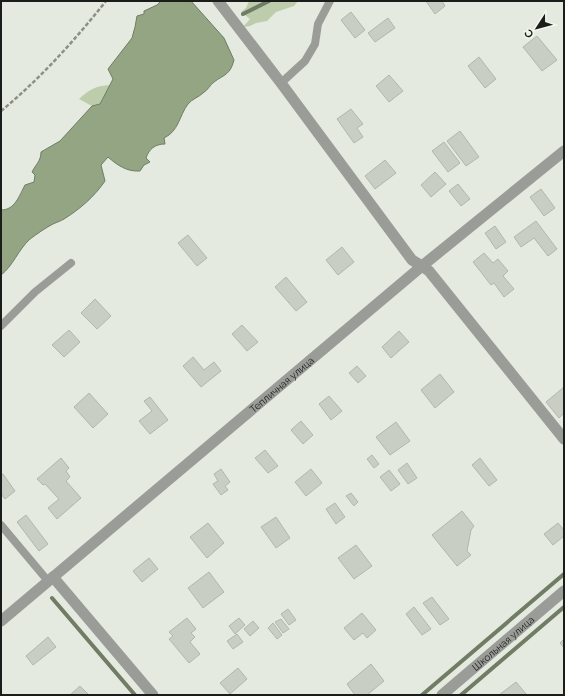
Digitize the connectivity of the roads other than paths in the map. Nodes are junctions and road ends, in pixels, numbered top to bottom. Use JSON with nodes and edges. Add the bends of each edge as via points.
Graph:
{"nodes":[{"id":1,"x":218,"y":1,"type":"edge"},
{"id":2,"x":330,"y":1,"type":"edge"},
{"id":3,"x":281,"y":83,"type":"junction"},
{"id":4,"x":564,"y":151,"type":"edge"},
{"id":5,"x":71,"y":263,"type":"dead end"},
{"id":6,"x":422,"y":266,"type":"junction"},
{"id":7,"x":1,"y":326,"type":"edge"},
{"id":8,"x":564,"y":439,"type":"edge"},
{"id":9,"x":1,"y":525,"type":"edge"},
{"id":10,"x":51,"y":579,"type":"junction"},
{"id":11,"x":564,"y":590,"type":"edge"},
{"id":12,"x":1,"y":621,"type":"edge"},
{"id":13,"x":153,"y":695,"type":"edge"},
{"id":14,"x":442,"y":695,"type":"edge"}],
"edges":[{"from":1,"to":3,"type":"street"},
{"from":2,"to":3,"type":"lane","via":[[318,24],[315,44],[306,61]]},
{"from":3,"to":6,"type":"street","via":[[412,260]]},
{"from":4,"to":6,"type":"street","name":"Тепличная улица"},
{"from":5,"to":7,"type":"lane","via":[[35,292]]},
{"from":6,"to":8,"type":"street","via":[[429,271]]},
{"from":6,"to":10,"type":"street","name":"Тепличная улица"},
{"from":9,"to":10,"type":"lane"},
{"from":10,"to":12,"type":"street","name":"Тепличная улица"},
{"from":10,"to":13,"type":"street"},
{"from":11,"to":14,"type":"street","name":"Школьная улица"}]}
